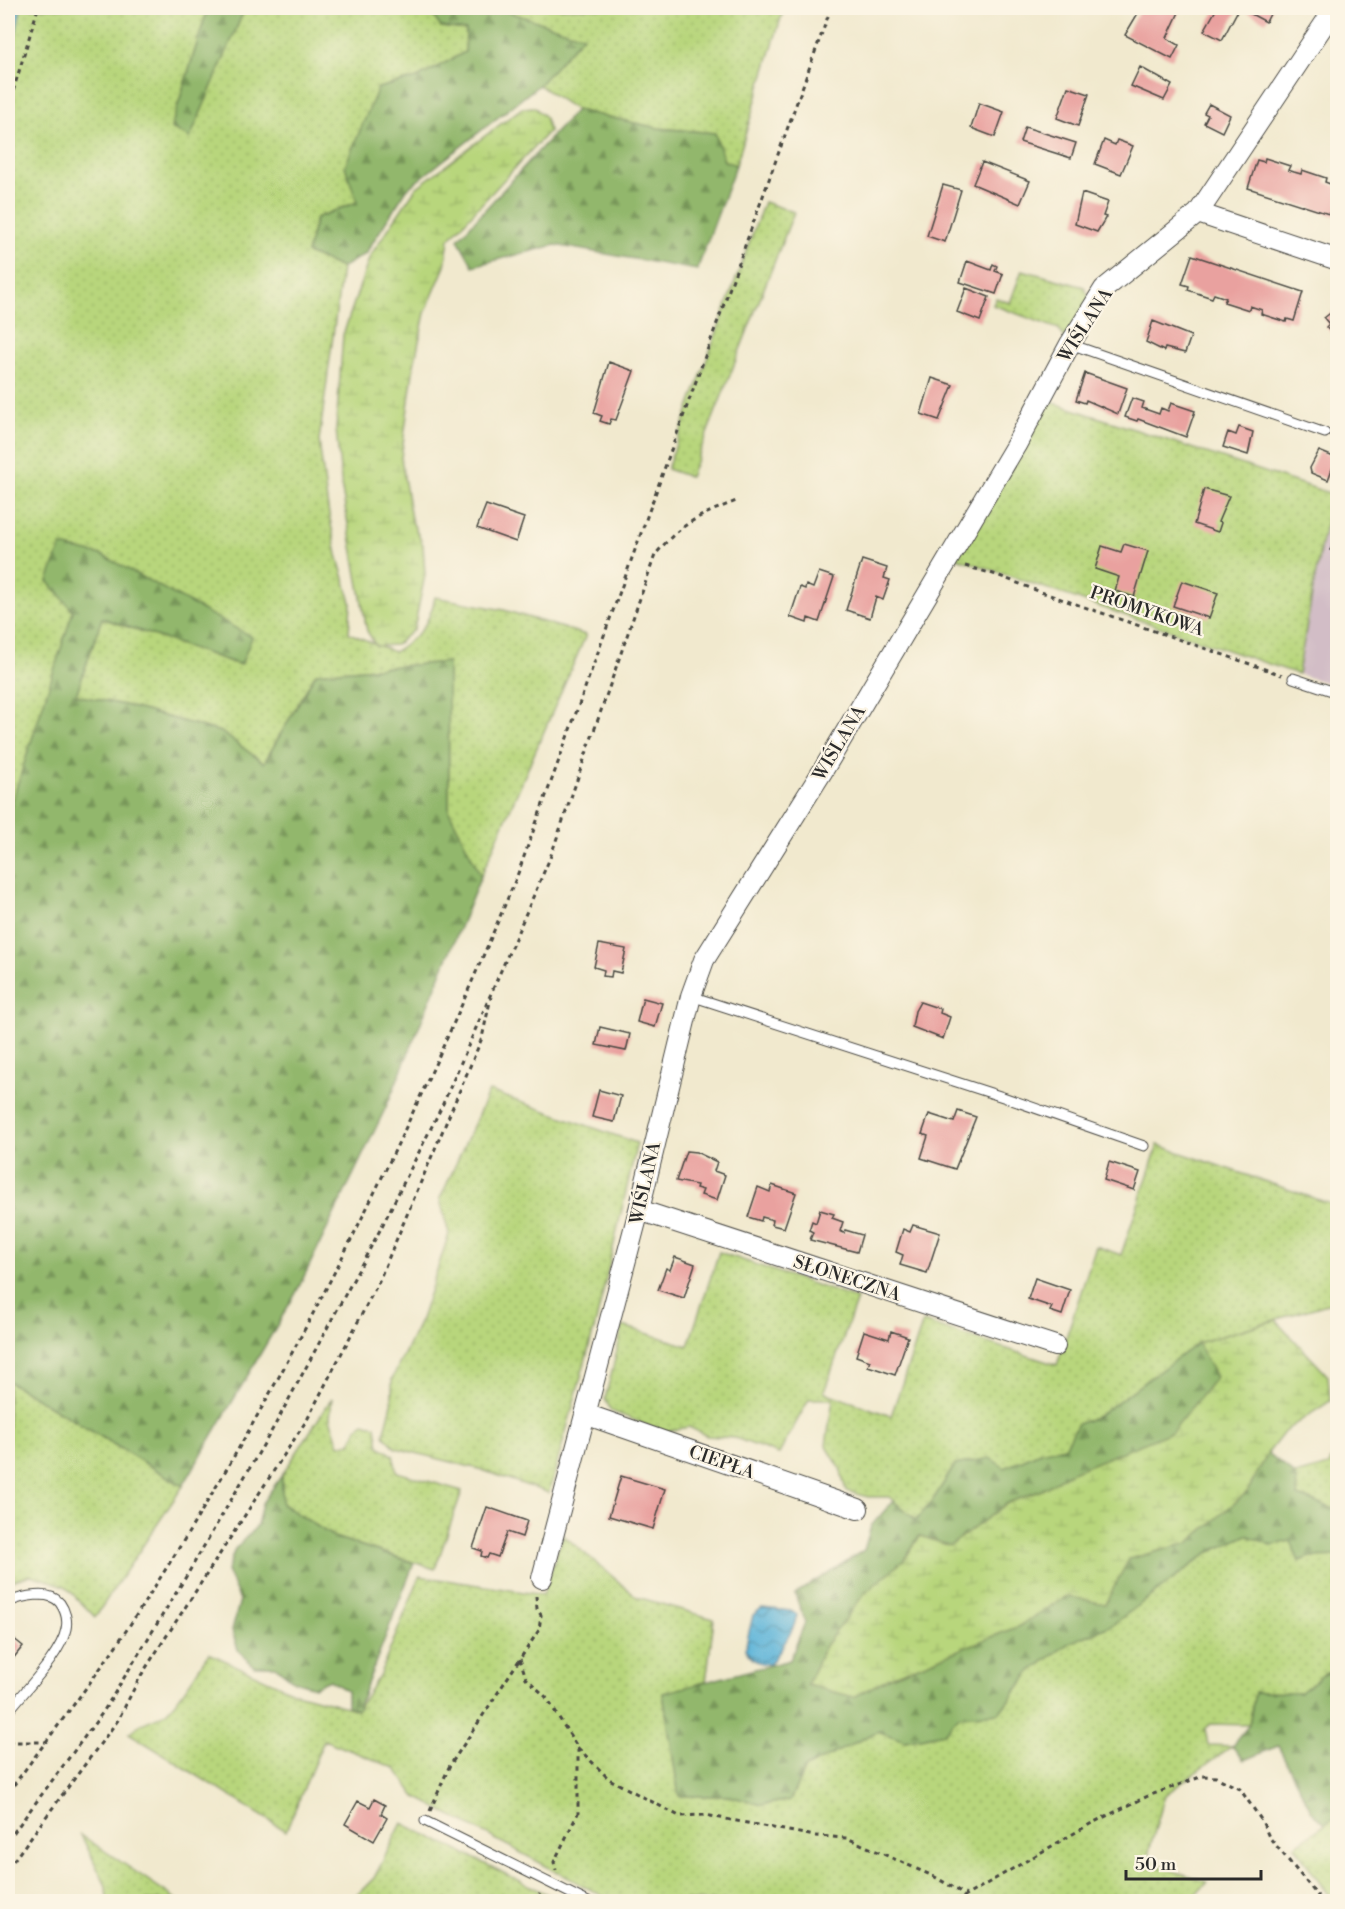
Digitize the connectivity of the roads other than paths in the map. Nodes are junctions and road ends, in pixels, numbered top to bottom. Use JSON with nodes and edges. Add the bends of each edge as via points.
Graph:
{"nodes":[{"id":1,"x":1335,"y":8,"type":"edge"},
{"id":2,"x":1198,"y":213,"type":"junction"},
{"id":3,"x":1338,"y":260,"type":"edge"},
{"id":4,"x":1070,"y":344,"type":"junction"},
{"id":5,"x":1325,"y":433,"type":"dead end"},
{"id":6,"x":1293,"y":678,"type":"road end"},
{"id":7,"x":1338,"y":693,"type":"edge"},
{"id":8,"x":691,"y":996,"type":"junction"},
{"id":9,"x":1144,"y":1146,"type":"dead end"},
{"id":10,"x":639,"y":1210,"type":"junction"},
{"id":11,"x":1055,"y":1346,"type":"dead end"},
{"id":12,"x":585,"y":1414,"type":"junction"},
{"id":13,"x":858,"y":1509,"type":"dead end"},
{"id":14,"x":542,"y":1578,"type":"road end"},
{"id":15,"x":8,"y":1602,"type":"edge"},
{"id":16,"x":8,"y":1712,"type":"edge"},
{"id":17,"x":425,"y":1821,"type":"road end"},
{"id":18,"x":588,"y":1902,"type":"edge"}],
"edges":[{"from":1,"to":2,"type":"street","name":"WIŚLANA"},
{"from":2,"to":3,"type":"street"},
{"from":2,"to":4,"type":"street","name":"WIŚLANA","via":[[1104,289]]},
{"from":4,"to":5,"type":"lane"},
{"from":4,"to":8,"type":"street","name":"WIŚLANA","via":[[1016,445],[822,772],[704,960]]},
{"from":6,"to":7,"type":"lane"},
{"from":8,"to":9,"type":"lane"},
{"from":8,"to":10,"type":"street","name":"WIŚLANA"},
{"from":10,"to":11,"type":"street","name":"SŁONECZNA"},
{"from":10,"to":12,"type":"street","name":"WIŚLANA"},
{"from":12,"to":13,"type":"street","name":"CIEPŁA"},
{"from":12,"to":14,"type":"street","name":"WIŚLANA"},
{"from":15,"to":16,"type":"lane","via":[[45,1596],[58,1600],[66,1612],[67,1629],[57,1649]]},
{"from":17,"to":18,"type":"lane"}]}
